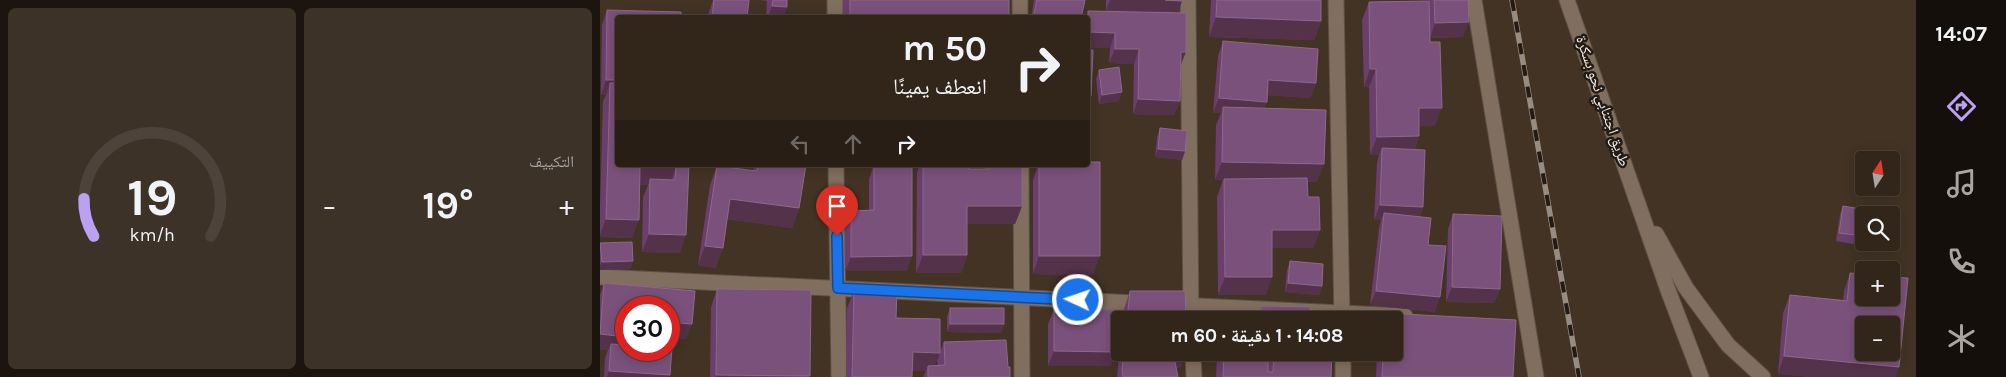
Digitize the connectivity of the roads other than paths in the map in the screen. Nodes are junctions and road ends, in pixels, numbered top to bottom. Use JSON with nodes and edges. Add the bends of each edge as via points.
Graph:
{"nodes":[{"id":1,"x":835,"y":0,"type":"edge"},
{"id":2,"x":1020,"y":0,"type":"edge"},
{"id":3,"x":1188,"y":0,"type":"edge"},
{"id":4,"x":1336,"y":0,"type":"edge"},
{"id":5,"x":1474,"y":0,"type":"edge"},
{"id":6,"x":1567,"y":0,"type":"edge"},
{"id":7,"x":835,"y":15,"type":"edge"},
{"id":8,"x":1020,"y":15,"type":"edge"},
{"id":9,"x":836,"y":167,"type":"edge"},
{"id":10,"x":1020,"y":167,"type":"edge"},
{"id":11,"x":1638,"y":202,"type":"junction"},
{"id":12,"x":600,"y":277,"type":"edge"},
{"id":13,"x":838,"y":288,"type":"junction"},
{"id":14,"x":1021,"y":297,"type":"junction"},
{"id":15,"x":1170,"y":311,"type":"edge"},
{"id":16,"x":1191,"y":311,"type":"edge"},
{"id":17,"x":1342,"y":311,"type":"edge"},
{"id":18,"x":1403,"y":316,"type":"edge"},
{"id":19,"x":1420,"y":316,"type":"edge"},
{"id":20,"x":1508,"y":321,"type":"edge"},
{"id":21,"x":1528,"y":322,"type":"junction"},
{"id":22,"x":1193,"y":361,"type":"edge"},
{"id":23,"x":1343,"y":361,"type":"edge"},
{"id":24,"x":839,"y":377,"type":"edge"},
{"id":25,"x":1022,"y":377,"type":"edge"},
{"id":26,"x":1194,"y":377,"type":"edge"},
{"id":27,"x":1343,"y":377,"type":"edge"},
{"id":28,"x":1536,"y":377,"type":"edge"},
{"id":29,"x":1701,"y":377,"type":"edge"},
{"id":30,"x":1763,"y":377,"type":"edge"}],
"edges":[{"from":1,"to":7,"type":"street"},
{"from":2,"to":8,"type":"street"},
{"from":3,"to":16,"type":"street"},
{"from":4,"to":17,"type":"street"},
{"from":5,"to":21,"type":"street"},
{"from":6,"to":11,"type":"street","name":"طريق اجتنابي نحو بسكرة"},
{"from":9,"to":13,"type":"street"},
{"from":10,"to":14,"type":"street"},
{"from":11,"to":29,"type":"street","name":"طريق اجتنابي نحو بسكرة"},
{"from":11,"to":30,"type":"street","name":"طريق اجتنابي نحو بسكرة","via":[[1686,288],[1728,346]]},
{"from":12,"to":13,"type":"street"},
{"from":13,"to":14,"type":"street"},
{"from":13,"to":24,"type":"street"},
{"from":14,"to":15,"type":"street"},
{"from":14,"to":25,"type":"street"},
{"from":18,"to":19,"type":"street"},
{"from":20,"to":21,"type":"street"},
{"from":21,"to":28,"type":"street"},
{"from":22,"to":26,"type":"street"},
{"from":23,"to":27,"type":"street"}]}
